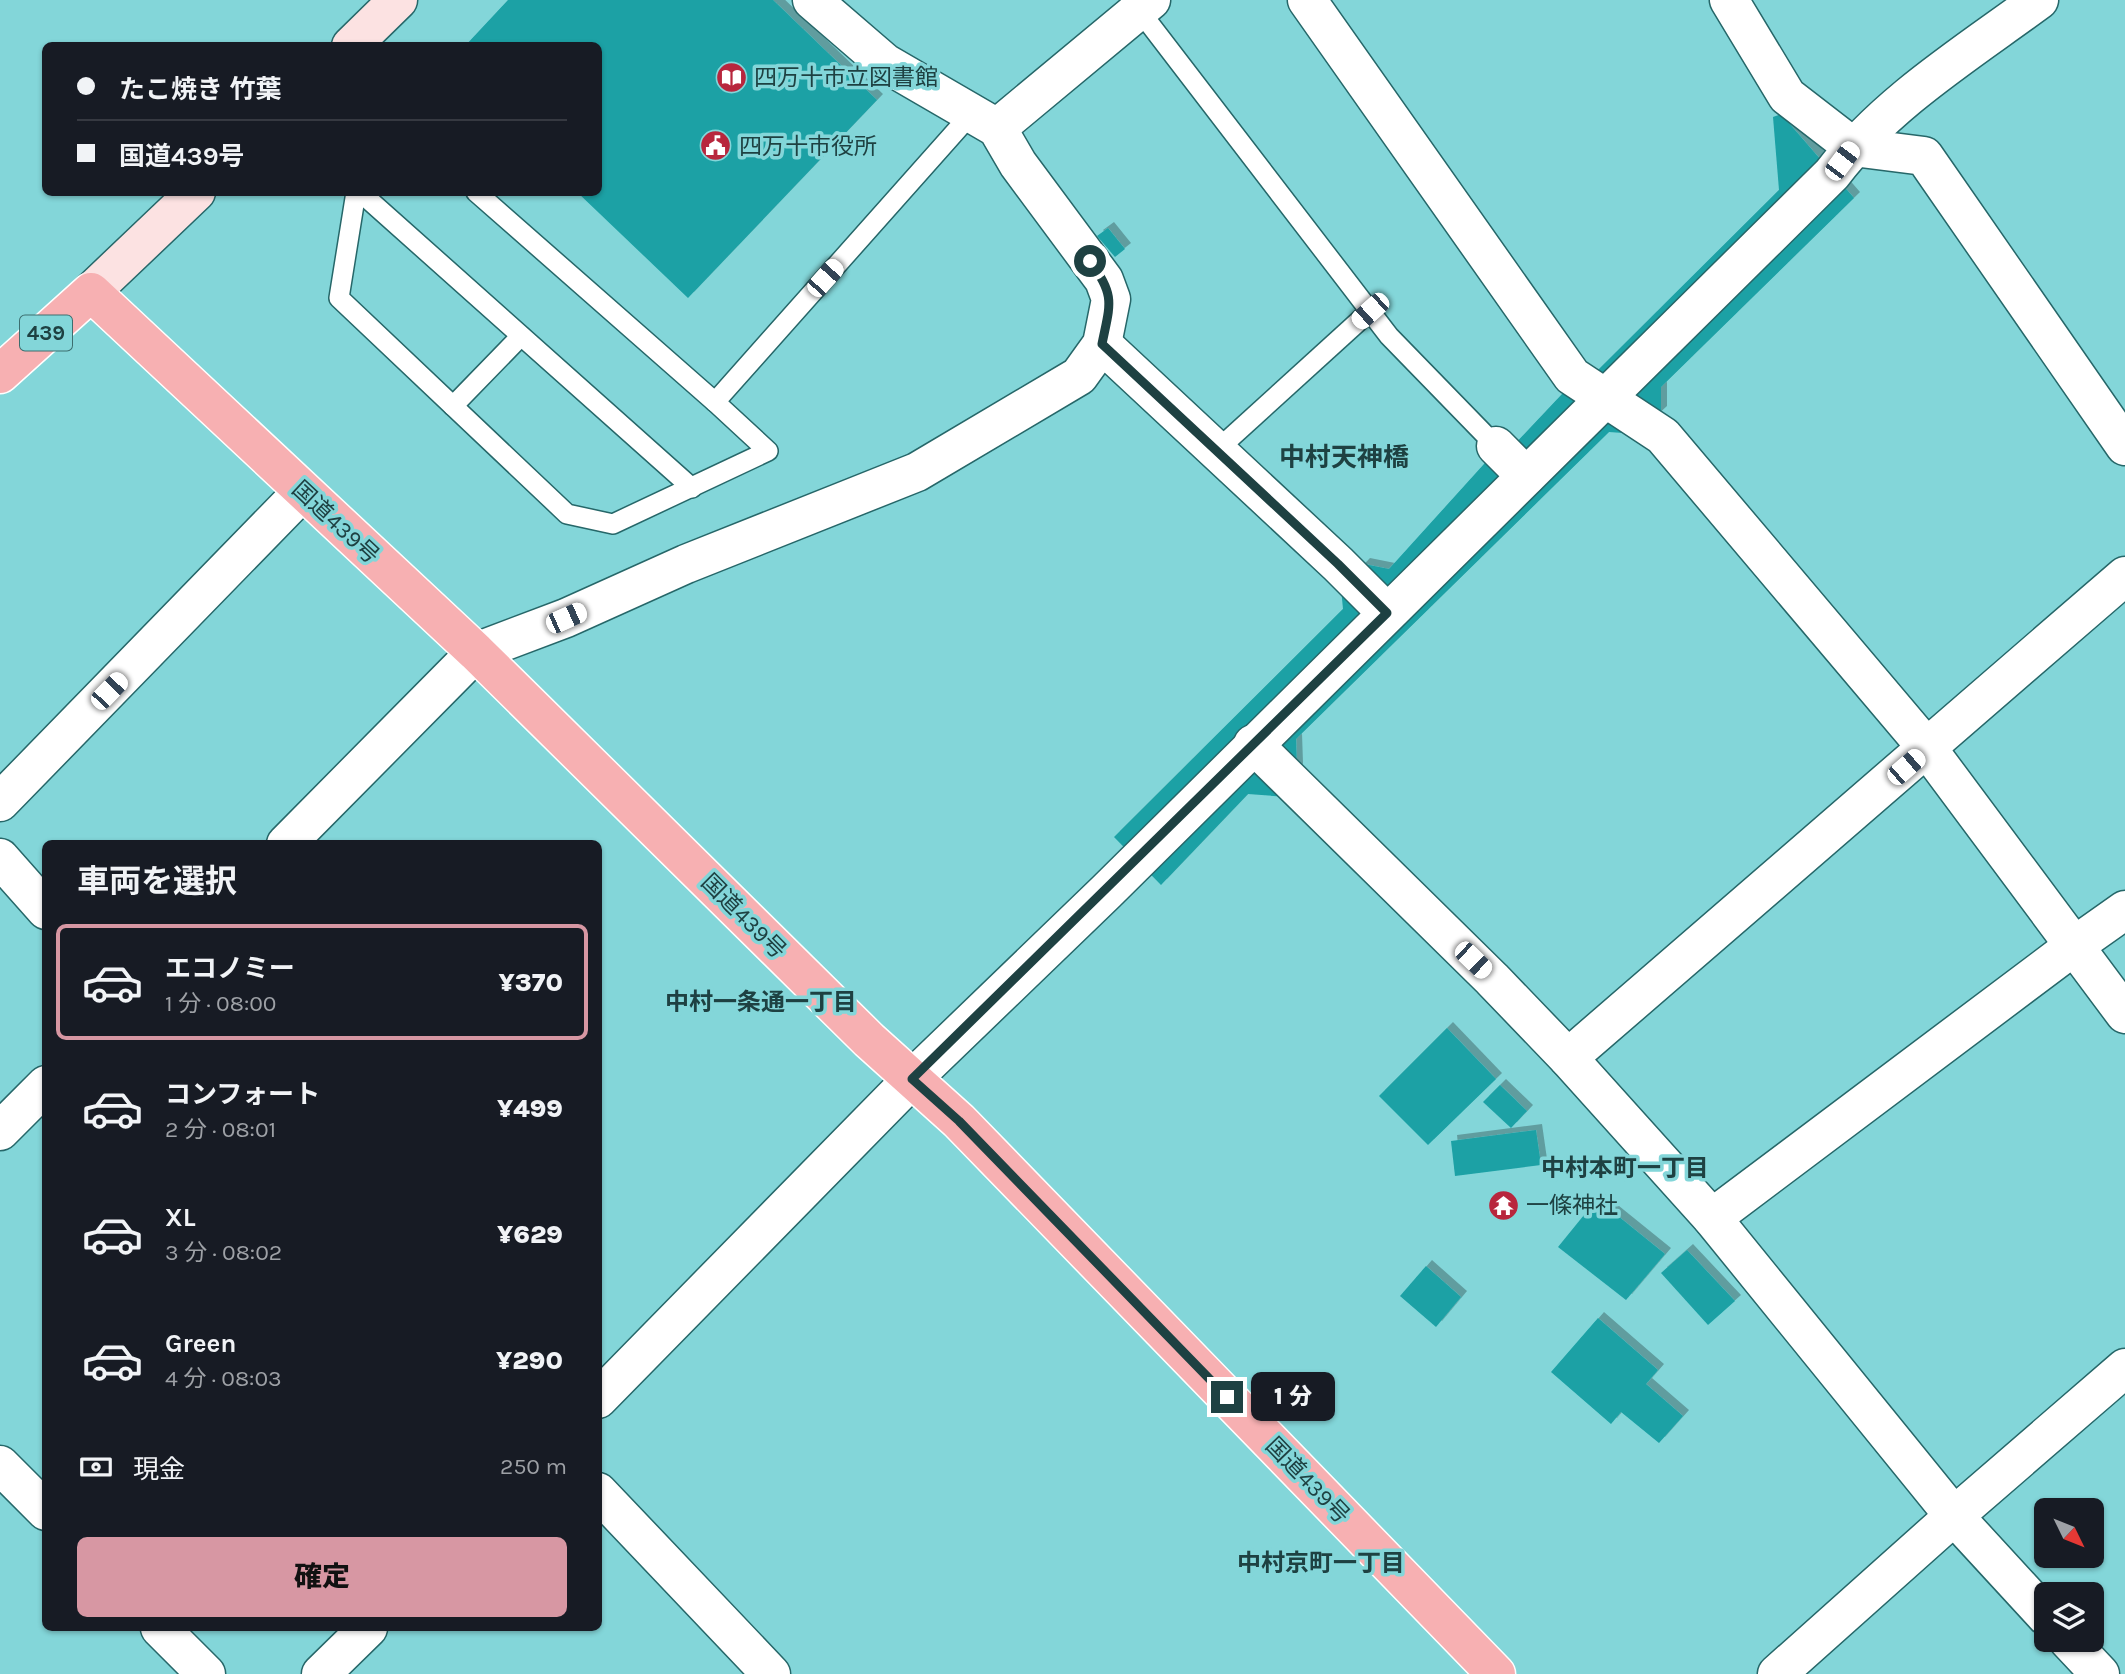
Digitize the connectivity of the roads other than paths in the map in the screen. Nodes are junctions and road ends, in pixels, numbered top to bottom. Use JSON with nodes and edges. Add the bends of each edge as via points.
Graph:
{"nodes":[{"id":1,"x":398,"y":0,"type":"edge"},
{"id":2,"x":812,"y":0,"type":"edge"},
{"id":3,"x":1307,"y":0,"type":"edge"},
{"id":4,"x":1729,"y":0,"type":"edge"},
{"id":5,"x":2039,"y":0,"type":"edge"},
{"id":6,"x":1145,"y":5,"type":"edge"},
{"id":7,"x":355,"y":42,"type":"edge"},
{"id":8,"x":985,"y":120,"type":"junction"},
{"id":9,"x":1853,"y":147,"type":"junction"},
{"id":10,"x":192,"y":196,"type":"edge"},
{"id":11,"x":357,"y":196,"type":"edge"},
{"id":12,"x":363,"y":196,"type":"edge"},
{"id":13,"x":481,"y":196,"type":"edge"},
{"id":14,"x":91,"y":292,"type":"junction"},
{"id":15,"x":1370,"y":311,"type":"junction"},
{"id":16,"x":521,"y":335,"type":"junction"},
{"id":17,"x":1102,"y":344,"type":"junction"},
{"id":18,"x":0,"y":374,"type":"edge"},
{"id":19,"x":1605,"y":398,"type":"junction"},
{"id":20,"x":715,"y":402,"type":"junction"},
{"id":21,"x":453,"y":406,"type":"junction"},
{"id":22,"x":1496,"y":446,"type":"joint"},
{"id":23,"x":2125,"y":446,"type":"edge"},
{"id":24,"x":1216,"y":451,"type":"junction"},
{"id":25,"x":1526,"y":476,"type":"junction"},
{"id":26,"x":692,"y":488,"type":"junction"},
{"id":27,"x":303,"y":491,"type":"junction"},
{"id":28,"x":2125,"y":576,"type":"edge"},
{"id":29,"x":1387,"y":613,"type":"junction"},
{"id":30,"x":476,"y":652,"type":"junction"},
{"id":31,"x":1253,"y":744,"type":"junction"},
{"id":32,"x":1927,"y":748,"type":"junction"},
{"id":33,"x":0,"y":802,"type":"edge"},
{"id":34,"x":290,"y":840,"type":"edge"},
{"id":35,"x":0,"y":858,"type":"edge"},
{"id":36,"x":42,"y":905,"type":"edge"},
{"id":37,"x":2125,"y":910,"type":"edge"},
{"id":38,"x":2074,"y":946,"type":"junction"},
{"id":39,"x":2125,"y":1014,"type":"edge"},
{"id":40,"x":1568,"y":1058,"type":"junction"},
{"id":41,"x":912,"y":1079,"type":"junction"},
{"id":42,"x":42,"y":1089,"type":"edge"},
{"id":43,"x":0,"y":1131,"type":"edge"},
{"id":44,"x":1712,"y":1218,"type":"junction"},
{"id":45,"x":2125,"y":1368,"type":"edge"},
{"id":46,"x":602,"y":1395,"type":"edge"},
{"id":47,"x":0,"y":1465,"type":"edge"},
{"id":48,"x":602,"y":1496,"type":"edge"},
{"id":49,"x":42,"y":1507,"type":"edge"},
{"id":50,"x":1954,"y":1516,"type":"junction"},
{"id":51,"x":2034,"y":1603,"type":"edge"},
{"id":52,"x":163,"y":1631,"type":"edge"},
{"id":53,"x":365,"y":1631,"type":"edge"},
{"id":54,"x":2079,"y":1652,"type":"edge"},
{"id":55,"x":206,"y":1674,"type":"edge"},
{"id":56,"x":321,"y":1674,"type":"edge"},
{"id":57,"x":771,"y":1674,"type":"edge"},
{"id":58,"x":1496,"y":1674,"type":"edge"},
{"id":59,"x":1777,"y":1674,"type":"edge"},
{"id":60,"x":2099,"y":1674,"type":"edge"}],
"edges":[{"from":1,"to":7,"type":"main road"},
{"from":2,"to":8,"type":"street","via":[[885,63]]},
{"from":3,"to":19,"type":"street","via":[[1572,376]]},
{"from":4,"to":9,"type":"street","via":[[1787,96]]},
{"from":5,"to":9,"type":"street","via":[[1921,87]]},
{"from":6,"to":8,"type":"street"},
{"from":6,"to":15,"type":"lane"},
{"from":8,"to":17,"type":"street","via":[[1104,280],[1111,299]]},
{"from":8,"to":20,"type":"lane"},
{"from":9,"to":19,"type":"street","via":[[1832,174]]},
{"from":9,"to":23,"type":"street","via":[[1924,156]]},
{"from":10,"to":14,"type":"main road"},
{"from":11,"to":21,"type":"lane","via":[[339,298]]},
{"from":12,"to":16,"type":"lane"},
{"from":13,"to":20,"type":"lane"},
{"from":14,"to":18,"type":"highway","number":"439"},
{"from":14,"to":27,"type":"highway","name":"国道439号","number":"439"},
{"from":15,"to":22,"type":"lane"},
{"from":15,"to":24,"type":"lane"},
{"from":16,"to":21,"type":"lane"},
{"from":16,"to":26,"type":"lane"},
{"from":17,"to":24,"type":"street"},
{"from":17,"to":30,"type":"street","via":[[1079,376],[917,472]]},
{"from":19,"to":25,"type":"street"},
{"from":19,"to":32,"type":"street","via":[[1663,436]]},
{"from":20,"to":26,"type":"lane","via":[[768,451]]},
{"from":21,"to":26,"type":"lane","via":[[567,514],[613,524]]},
{"from":22,"to":25,"type":"street"},
{"from":24,"to":29,"type":"street"},
{"from":25,"to":29,"type":"street"},
{"from":27,"to":30,"type":"highway","name":"国道439号","number":"439"},
{"from":27,"to":33,"type":"street"},
{"from":28,"to":32,"type":"street"},
{"from":29,"to":31,"type":"street"},
{"from":30,"to":34,"type":"street"},
{"from":30,"to":41,"type":"highway","name":"国道439号","number":"439"},
{"from":31,"to":40,"type":"street"},
{"from":31,"to":41,"type":"street"},
{"from":32,"to":38,"type":"street"},
{"from":32,"to":40,"type":"street"},
{"from":35,"to":36,"type":"street"},
{"from":37,"to":38,"type":"street"},
{"from":38,"to":39,"type":"street"},
{"from":38,"to":44,"type":"street"},
{"from":40,"to":44,"type":"street"},
{"from":41,"to":46,"type":"street"},
{"from":41,"to":58,"type":"highway","name":"国道439号","number":"439","via":[[959,1121]]},
{"from":42,"to":43,"type":"street"},
{"from":44,"to":50,"type":"street"},
{"from":45,"to":50,"type":"street"},
{"from":47,"to":49,"type":"street"},
{"from":48,"to":57,"type":"street"},
{"from":50,"to":51,"type":"street"},
{"from":50,"to":59,"type":"street"},
{"from":52,"to":55,"type":"street"},
{"from":53,"to":56,"type":"street"},
{"from":54,"to":60,"type":"street"}]}
